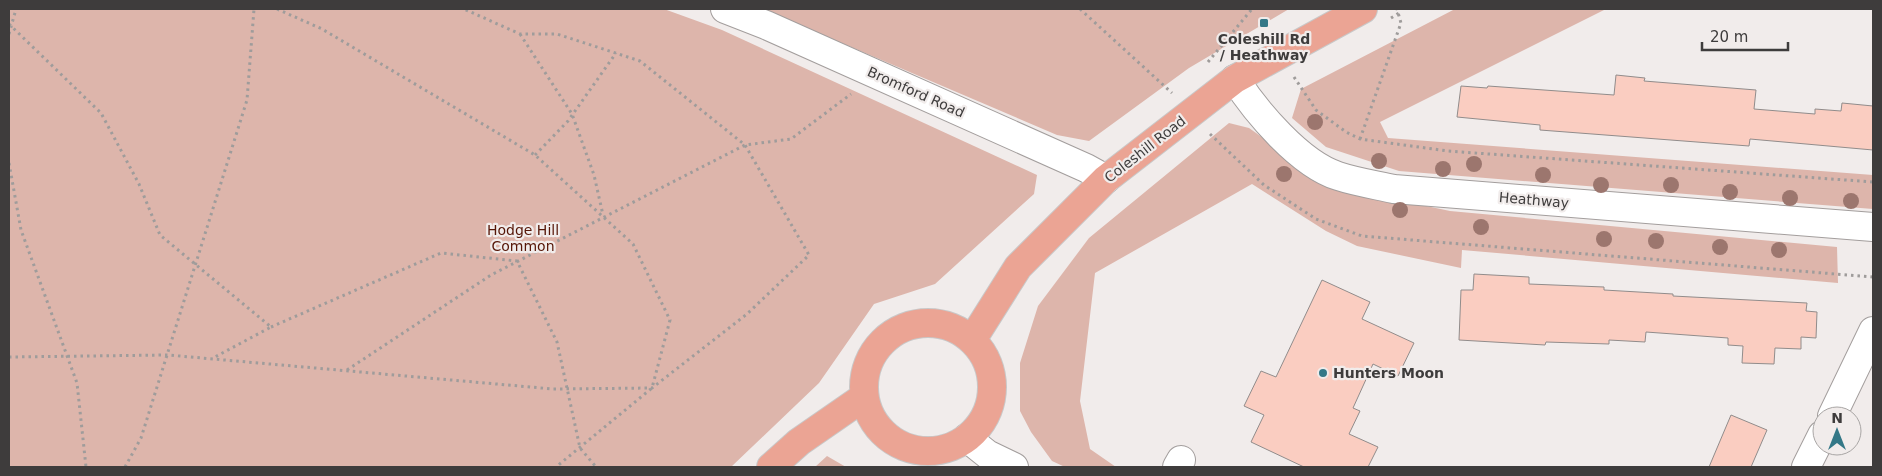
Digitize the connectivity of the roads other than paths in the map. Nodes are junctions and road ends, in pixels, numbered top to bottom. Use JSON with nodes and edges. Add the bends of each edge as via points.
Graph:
{"nodes":[{"id":1,"x":725,"y":9,"type":"edge"},
{"id":2,"x":1373,"y":16,"type":"edge"},
{"id":3,"x":1235,"y":79,"type":"junction"},
{"id":4,"x":1106,"y":180,"type":"junction"},
{"id":5,"x":1873,"y":227,"type":"edge"},
{"id":6,"x":1873,"y":331,"type":"edge"},
{"id":7,"x":972,"y":340,"type":"junction"},
{"id":8,"x":864,"y":397,"type":"junction"},
{"id":9,"x":1837,"y":406,"type":"edge"},
{"id":10,"x":967,"y":438,"type":"junction"},
{"id":11,"x":1812,"y":455,"type":"edge"},
{"id":12,"x":921,"y":459,"type":"edge"},
{"id":13,"x":771,"y":467,"type":"edge"},
{"id":14,"x":1014,"y":467,"type":"edge"},
{"id":15,"x":1806,"y":467,"type":"edge"}],
"edges":[{"from":1,"to":4,"type":"street","name":"Bromford Road","via":[[1086,168]]},
{"from":2,"to":3,"type":"main road","name":"Coleshill Road"},
{"from":3,"to":4,"type":"main road","name":"Coleshill Road"},
{"from":3,"to":5,"type":"street","name":"Heathway","via":[[1249,100],[1296,150],[1316,166],[1337,176],[1394,189]]},
{"from":4,"to":7,"type":"main road","name":"Coleshill Road","via":[[1018,267]]},
{"from":6,"to":9,"type":"street"},
{"from":7,"to":8,"type":"main road","via":[[956,329],[936,323],[898,330],[882,342],[870,358],[864,376]]},
{"from":7,"to":10,"type":"main road","via":[[985,358],[992,379],[991,401],[982,422]]},
{"from":8,"to":12,"type":"main road","via":[[871,417],[884,434]]},
{"from":8,"to":13,"type":"main road","via":[[798,442]]},
{"from":10,"to":12,"type":"main road"},
{"from":10,"to":14,"type":"street","via":[[987,454]]},
{"from":11,"to":15,"type":"street"}]}
